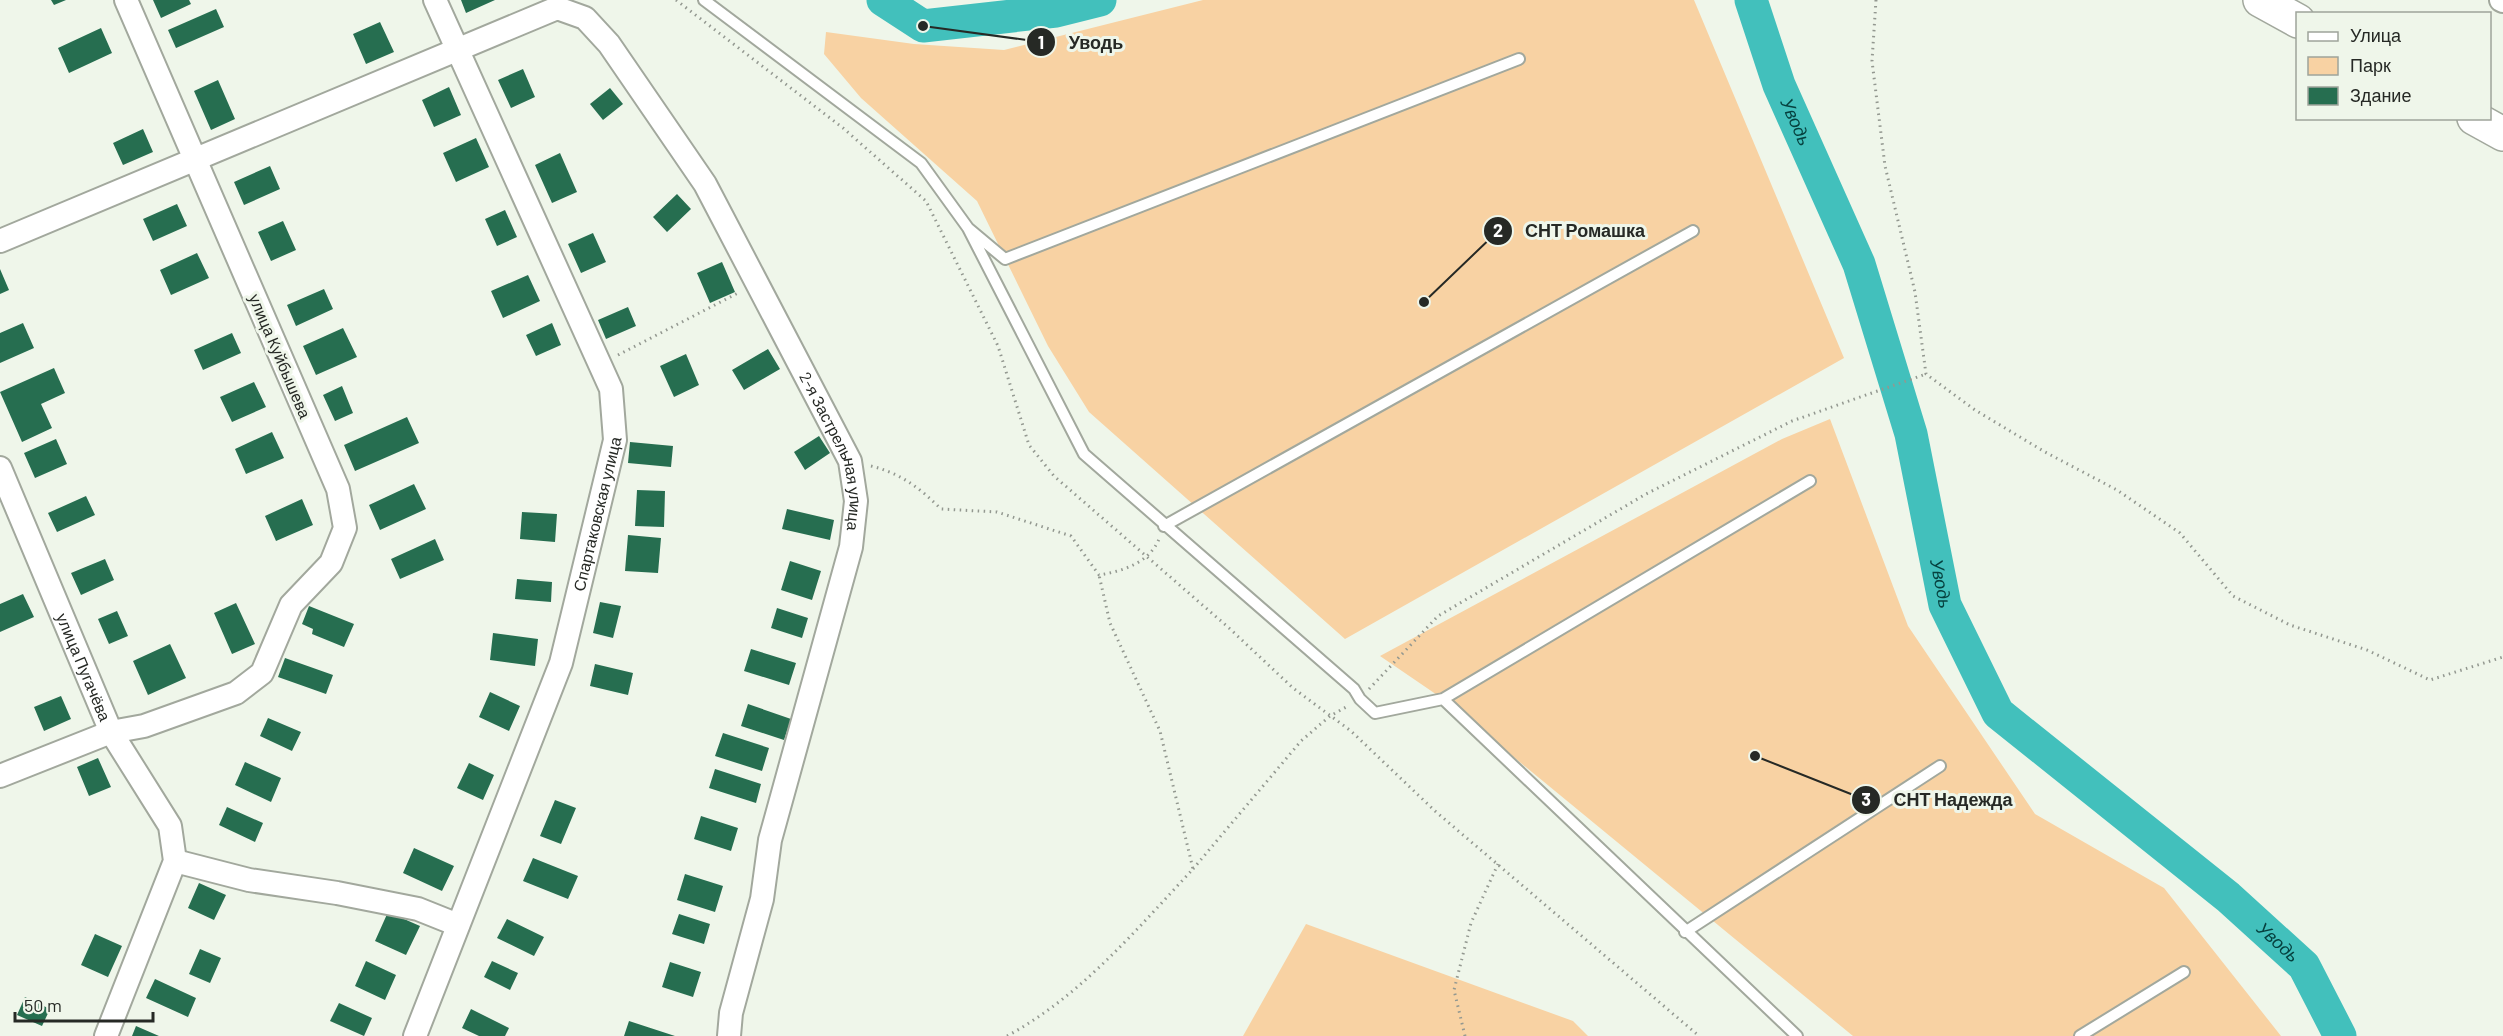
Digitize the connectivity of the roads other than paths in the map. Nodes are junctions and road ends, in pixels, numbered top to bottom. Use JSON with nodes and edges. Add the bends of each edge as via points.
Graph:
{"nodes":[{"id":1,"x":126,"y":0,"type":"edge"},
{"id":2,"x":435,"y":0,"type":"edge"},
{"id":3,"x":704,"y":0,"type":"edge"},
{"id":4,"x":2260,"y":0,"type":"edge"},
{"id":5,"x":2296,"y":20,"type":"edge"},
{"id":6,"x":457,"y":49,"type":"junction"},
{"id":7,"x":1519,"y":59,"type":"dead end"},
{"id":8,"x":2478,"y":120,"type":"edge"},
{"id":9,"x":2503,"y":134,"type":"edge"},
{"id":10,"x":195,"y":159,"type":"junction"},
{"id":11,"x":969,"y":228,"type":"junction"},
{"id":12,"x":1693,"y":231,"type":"dead end"},
{"id":13,"x":0,"y":241,"type":"edge"},
{"id":14,"x":0,"y":468,"type":"edge"},
{"id":15,"x":1810,"y":481,"type":"dead end"},
{"id":16,"x":1164,"y":526,"type":"junction"},
{"id":17,"x":1443,"y":699,"type":"junction"},
{"id":18,"x":111,"y":732,"type":"junction"},
{"id":19,"x":1940,"y":766,"type":"dead end"},
{"id":20,"x":0,"y":776,"type":"edge"},
{"id":21,"x":175,"y":861,"type":"junction"},
{"id":22,"x":458,"y":926,"type":"junction"},
{"id":23,"x":1685,"y":932,"type":"junction"},
{"id":24,"x":2184,"y":972,"type":"dead end"},
{"id":25,"x":106,"y":1036,"type":"edge"},
{"id":26,"x":415,"y":1036,"type":"edge"},
{"id":27,"x":729,"y":1036,"type":"edge"},
{"id":28,"x":1797,"y":1036,"type":"edge"},
{"id":29,"x":2080,"y":1036,"type":"edge"}],
"edges":[{"from":1,"to":10,"type":"street","name":"улица Куйбышева"},
{"from":2,"to":6,"type":"street","name":"Спартаковская улица"},
{"from":3,"to":11,"type":"lane","via":[[921,163]]},
{"from":4,"to":5,"type":"main road"},
{"from":6,"to":10,"type":"street"},
{"from":6,"to":22,"type":"street","name":"Спартаковская улица","via":[[611,389],[615,440],[561,663]]},
{"from":6,"to":27,"type":"street","name":"2-я Застрельная улица","via":[[557,8],[585,18],[609,44],[705,184],[850,461],[856,501],[851,547],[770,840],[762,899],[731,1013]]},
{"from":7,"to":11,"type":"lane","via":[[1005,259]]},
{"from":8,"to":9,"type":"main road"},
{"from":10,"to":13,"type":"street"},
{"from":10,"to":18,"type":"street","name":"улица Куйбышева","via":[[338,489],[345,528],[332,563],[291,605],[262,673],[236,693],[144,726]]},
{"from":11,"to":16,"type":"lane","via":[[1084,454]]},
{"from":12,"to":16,"type":"lane"},
{"from":14,"to":18,"type":"street","name":"улица Пугачёва"},
{"from":15,"to":17,"type":"lane"},
{"from":16,"to":17,"type":"lane","via":[[1354,689],[1375,713]]},
{"from":17,"to":23,"type":"lane"},
{"from":18,"to":20,"type":"street","name":"улица Куйбышева"},
{"from":18,"to":21,"type":"street","name":"улица Пугачёва","via":[[170,826]]},
{"from":19,"to":23,"type":"lane"},
{"from":21,"to":22,"type":"street","via":[[249,880],[418,909]]},
{"from":21,"to":25,"type":"street"},
{"from":22,"to":26,"type":"street","name":"Спартаковская улица"},
{"from":23,"to":28,"type":"lane"},
{"from":24,"to":29,"type":"lane"}]}
